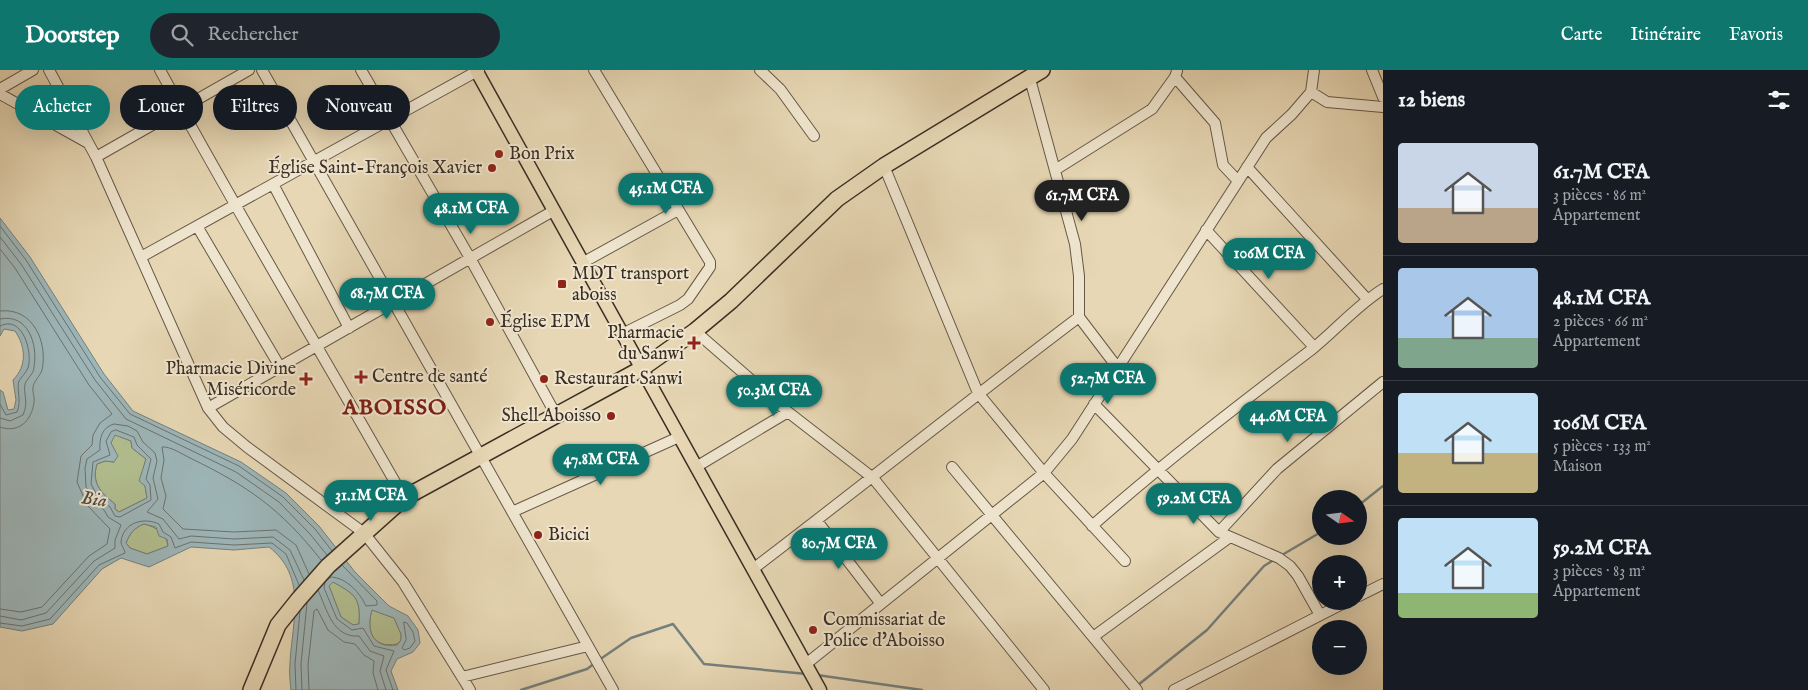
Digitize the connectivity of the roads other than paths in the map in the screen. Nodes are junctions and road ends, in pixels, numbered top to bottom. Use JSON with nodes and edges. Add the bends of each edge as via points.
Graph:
{"nodes":[{"id":1,"x":33,"y":70,"type":"edge"},
{"id":2,"x":49,"y":70,"type":"edge"},
{"id":3,"x":160,"y":70,"type":"edge"},
{"id":4,"x":249,"y":70,"type":"edge"},
{"id":5,"x":262,"y":70,"type":"edge"},
{"id":6,"x":361,"y":70,"type":"edge"},
{"id":7,"x":477,"y":70,"type":"edge"},
{"id":8,"x":594,"y":70,"type":"edge"},
{"id":9,"x":760,"y":70,"type":"edge"},
{"id":10,"x":1042,"y":70,"type":"edge"},
{"id":11,"x":1314,"y":70,"type":"edge"},
{"id":12,"x":1372,"y":70,"type":"edge"},
{"id":13,"x":1176,"y":73,"type":"edge"},
{"id":14,"x":1030,"y":79,"type":"junction"},
{"id":15,"x":168,"y":85,"type":"edge"},
{"id":16,"x":369,"y":85,"type":"edge"},
{"id":17,"x":0,"y":89,"type":"edge"},
{"id":18,"x":1310,"y":92,"type":"junction"},
{"id":19,"x":0,"y":94,"type":"edge"},
{"id":20,"x":203,"y":95,"type":"edge"},
{"id":21,"x":1383,"y":97,"type":"edge"},
{"id":22,"x":1383,"y":107,"type":"edge"},
{"id":23,"x":410,"y":108,"type":"edge"},
{"id":24,"x":142,"y":130,"type":"edge"},
{"id":25,"x":192,"y":130,"type":"edge"},
{"id":26,"x":371,"y":130,"type":"edge"},
{"id":27,"x":395,"y":130,"type":"edge"},
{"id":28,"x":814,"y":136,"type":"dead end"},
{"id":29,"x":89,"y":144,"type":"junction"},
{"id":30,"x":96,"y":156,"type":"junction"},
{"id":31,"x":313,"y":162,"type":"junction"},
{"id":32,"x":884,"y":166,"type":"junction"},
{"id":33,"x":1247,"y":167,"type":"junction"},
{"id":34,"x":1055,"y":170,"type":"junction"},
{"id":35,"x":1238,"y":181,"type":"junction"},
{"id":36,"x":272,"y":184,"type":"junction"},
{"id":37,"x":234,"y":205,"type":"junction"},
{"id":38,"x":678,"y":210,"type":"junction"},
{"id":39,"x":553,"y":211,"type":"junction"},
{"id":40,"x":197,"y":226,"type":"junction"},
{"id":41,"x":1206,"y":230,"type":"junction"},
{"id":42,"x":141,"y":257,"type":"junction"},
{"id":43,"x":470,"y":258,"type":"junction"},
{"id":44,"x":582,"y":263,"type":"junction"},
{"id":45,"x":1383,"y":289,"type":"edge"},
{"id":46,"x":1367,"y":299,"type":"junction"},
{"id":47,"x":394,"y":302,"type":"junction"},
{"id":48,"x":1079,"y":317,"type":"junction"},
{"id":49,"x":349,"y":328,"type":"junction"},
{"id":50,"x":695,"y":331,"type":"junction"},
{"id":51,"x":622,"y":334,"type":"junction"},
{"id":52,"x":318,"y":346,"type":"junction"},
{"id":53,"x":1314,"y":347,"type":"junction"},
{"id":54,"x":280,"y":367,"type":"junction"},
{"id":55,"x":1117,"y":368,"type":"junction"},
{"id":56,"x":641,"y":369,"type":"junction"},
{"id":57,"x":1383,"y":382,"type":"edge"},
{"id":58,"x":978,"y":393,"type":"junction"},
{"id":59,"x":1094,"y":404,"type":"junction"},
{"id":60,"x":208,"y":408,"type":"junction"},
{"id":61,"x":788,"y":412,"type":"junction"},
{"id":62,"x":556,"y":415,"type":"junction"},
{"id":63,"x":679,"y":437,"type":"junction"},
{"id":64,"x":482,"y":456,"type":"junction"},
{"id":65,"x":696,"y":467,"type":"junction"},
{"id":66,"x":952,"y":467,"type":"dead end"},
{"id":67,"x":1156,"y":470,"type":"junction"},
{"id":68,"x":1044,"y":473,"type":"junction"},
{"id":69,"x":873,"y":478,"type":"junction"},
{"id":70,"x":404,"y":498,"type":"junction"},
{"id":71,"x":512,"y":512,"type":"junction"},
{"id":72,"x":991,"y":515,"type":"junction"},
{"id":73,"x":817,"y":520,"type":"junction"},
{"id":74,"x":1092,"y":526,"type":"junction"},
{"id":75,"x":1219,"y":532,"type":"junction"},
{"id":76,"x":364,"y":533,"type":"junction"},
{"id":77,"x":1230,"y":537,"type":"junction"},
{"id":78,"x":937,"y":560,"type":"junction"},
{"id":79,"x":1125,"y":561,"type":"dead end"},
{"id":80,"x":753,"y":569,"type":"junction"},
{"id":81,"x":1383,"y":584,"type":"edge"},
{"id":82,"x":1367,"y":592,"type":"edge"},
{"id":83,"x":881,"y":604,"type":"junction"},
{"id":84,"x":1330,"y":610,"type":"edge"},
{"id":85,"x":1320,"y":615,"type":"junction"},
{"id":86,"x":1093,"y":637,"type":"junction"},
{"id":87,"x":588,"y":646,"type":"junction"},
{"id":88,"x":806,"y":664,"type":"junction"},
{"id":89,"x":462,"y":677,"type":"junction"},
{"id":90,"x":250,"y":690,"type":"edge"},
{"id":91,"x":470,"y":690,"type":"edge"},
{"id":92,"x":613,"y":690,"type":"edge"},
{"id":93,"x":820,"y":690,"type":"edge"},
{"id":94,"x":1044,"y":690,"type":"edge"},
{"id":95,"x":1137,"y":690,"type":"edge"},
{"id":96,"x":1174,"y":690,"type":"edge"}],
"edges":[{"from":1,"to":17,"type":"street"},
{"from":2,"to":29,"type":"street"},
{"from":3,"to":15,"type":"street"},
{"from":4,"to":20,"type":"street"},
{"from":5,"to":31,"type":"street"},
{"from":6,"to":16,"type":"street"},
{"from":7,"to":23,"type":"street"},
{"from":7,"to":39,"type":"main road"},
{"from":8,"to":38,"type":"street"},
{"from":9,"to":28,"type":"street","via":[[780,89]]},
{"from":10,"to":14,"type":"highway"},
{"from":11,"to":18,"type":"street"},
{"from":12,"to":21,"type":"street"},
{"from":13,"to":34,"type":"street","via":[[1152,109]]},
{"from":13,"to":35,"type":"street","via":[[1215,123],[1220,158]]},
{"from":14,"to":32,"type":"highway"},
{"from":14,"to":34,"type":"street"},
{"from":18,"to":22,"type":"street","via":[[1327,102]]},
{"from":18,"to":33,"type":"street","via":[[1266,138]]},
{"from":19,"to":29,"type":"street"},
{"from":24,"to":30,"type":"street"},
{"from":25,"to":37,"type":"street"},
{"from":26,"to":31,"type":"street"},
{"from":27,"to":43,"type":"street"},
{"from":29,"to":30,"type":"street"},
{"from":30,"to":42,"type":"street"},
{"from":31,"to":36,"type":"street"},
{"from":31,"to":47,"type":"street"},
{"from":32,"to":50,"type":"highway","via":[[831,205],[738,295]]},
{"from":32,"to":58,"type":"street"},
{"from":33,"to":35,"type":"street"},
{"from":33,"to":46,"type":"street"},
{"from":34,"to":48,"type":"street","via":[[1075,244]]},
{"from":35,"to":41,"type":"street"},
{"from":36,"to":37,"type":"street"},
{"from":36,"to":49,"type":"street"},
{"from":37,"to":40,"type":"street"},
{"from":37,"to":52,"type":"street"},
{"from":38,"to":44,"type":"street"},
{"from":38,"to":51,"type":"street","via":[[710,267],[688,299]]},
{"from":39,"to":43,"type":"street"},
{"from":39,"to":44,"type":"main road"},
{"from":40,"to":42,"type":"street"},
{"from":40,"to":54,"type":"street"},
{"from":41,"to":53,"type":"street"},
{"from":41,"to":55,"type":"street"},
{"from":42,"to":60,"type":"street"},
{"from":43,"to":47,"type":"street"},
{"from":43,"to":62,"type":"street"},
{"from":44,"to":51,"type":"main road"},
{"from":45,"to":46,"type":"street"},
{"from":46,"to":53,"type":"street"},
{"from":47,"to":49,"type":"street"},
{"from":47,"to":64,"type":"street"},
{"from":48,"to":55,"type":"street"},
{"from":48,"to":58,"type":"street"},
{"from":49,"to":52,"type":"street"},
{"from":50,"to":56,"type":"highway"},
{"from":50,"to":61,"type":"street"},
{"from":51,"to":56,"type":"main road"},
{"from":52,"to":54,"type":"street"},
{"from":52,"to":70,"type":"street"},
{"from":53,"to":67,"type":"street"},
{"from":54,"to":60,"type":"street"},
{"from":55,"to":59,"type":"street"},
{"from":56,"to":62,"type":"highway"},
{"from":56,"to":63,"type":"main road"},
{"from":57,"to":75,"type":"street","via":[[1277,469]]},
{"from":58,"to":68,"type":"street"},
{"from":58,"to":69,"type":"street"},
{"from":59,"to":67,"type":"street"},
{"from":59,"to":68,"type":"street","via":[[1072,439]]},
{"from":60,"to":76,"type":"street","via":[[223,427],[247,447]]},
{"from":61,"to":65,"type":"street"},
{"from":61,"to":69,"type":"street"},
{"from":62,"to":64,"type":"highway"},
{"from":63,"to":65,"type":"main road"},
{"from":63,"to":71,"type":"street"},
{"from":64,"to":70,"type":"highway"},
{"from":64,"to":71,"type":"street"},
{"from":65,"to":80,"type":"main road"},
{"from":66,"to":72,"type":"street"},
{"from":67,"to":74,"type":"street"},
{"from":67,"to":75,"type":"street"},
{"from":68,"to":72,"type":"street"},
{"from":68,"to":74,"type":"street"},
{"from":69,"to":73,"type":"street"},
{"from":69,"to":78,"type":"street"},
{"from":70,"to":76,"type":"highway"},
{"from":71,"to":87,"type":"street"},
{"from":72,"to":78,"type":"street"},
{"from":72,"to":86,"type":"street"},
{"from":73,"to":80,"type":"street"},
{"from":73,"to":83,"type":"street"},
{"from":74,"to":79,"type":"street"},
{"from":75,"to":77,"type":"street"},
{"from":76,"to":89,"type":"street","via":[[403,582]]},
{"from":76,"to":90,"type":"highway","via":[[316,580],[278,625]]},
{"from":77,"to":85,"type":"street","via":[[1290,566]]},
{"from":77,"to":86,"type":"street"},
{"from":78,"to":83,"type":"street"},
{"from":78,"to":94,"type":"street"},
{"from":80,"to":88,"type":"main road"},
{"from":81,"to":82,"type":"street"},
{"from":83,"to":88,"type":"street"},
{"from":84,"to":85,"type":"street"},
{"from":85,"to":96,"type":"street"},
{"from":86,"to":95,"type":"street"},
{"from":87,"to":89,"type":"street"},
{"from":87,"to":92,"type":"street"},
{"from":88,"to":93,"type":"main road"},
{"from":89,"to":91,"type":"street"}]}
